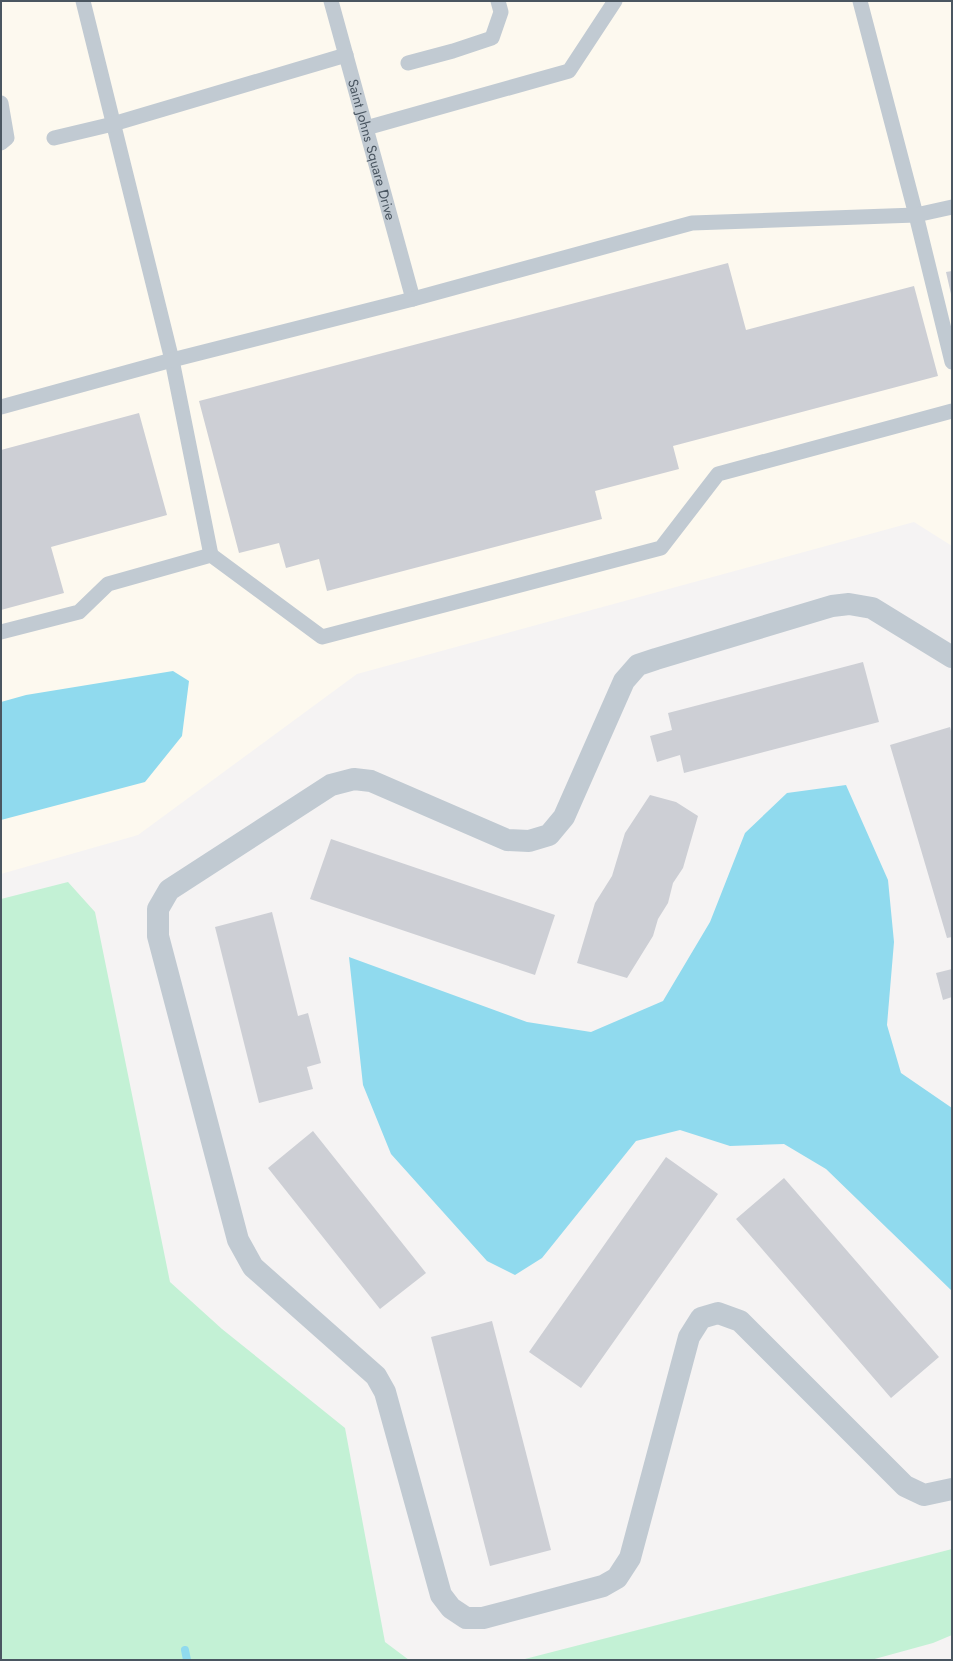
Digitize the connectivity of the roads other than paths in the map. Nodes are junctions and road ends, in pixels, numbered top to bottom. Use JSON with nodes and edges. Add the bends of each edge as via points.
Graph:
{"nodes":[{"id":1,"x":82,"y":1,"type":"edge"},
{"id":2,"x":331,"y":1,"type":"edge"},
{"id":3,"x":498,"y":1,"type":"edge"},
{"id":4,"x":615,"y":1,"type":"edge"},
{"id":5,"x":860,"y":1,"type":"edge"},
{"id":6,"x":346,"y":55,"type":"junction"},
{"id":7,"x":408,"y":63,"type":"dead end"},
{"id":8,"x":1,"y":103,"type":"edge"},
{"id":9,"x":113,"y":124,"type":"junction"},
{"id":10,"x":366,"y":128,"type":"junction"},
{"id":11,"x":54,"y":138,"type":"dead end"},
{"id":12,"x":1,"y":143,"type":"edge"},
{"id":13,"x":952,"y":207,"type":"edge"},
{"id":14,"x":916,"y":215,"type":"junction"},
{"id":15,"x":413,"y":299,"type":"junction"},
{"id":16,"x":172,"y":360,"type":"junction"},
{"id":17,"x":952,"y":362,"type":"edge"},
{"id":18,"x":1,"y":407,"type":"edge"},
{"id":19,"x":952,"y":411,"type":"edge"},
{"id":20,"x":211,"y":554,"type":"junction"},
{"id":21,"x":1,"y":632,"type":"edge"},
{"id":22,"x":952,"y":657,"type":"edge"},
{"id":23,"x":952,"y":1489,"type":"edge"}],
"edges":[{"from":1,"to":9,"type":"lane"},
{"from":2,"to":6,"type":"lane","name":"Saint Johns Square Drive"},
{"from":3,"to":7,"type":"lane","via":[[501,12],[492,38]]},
{"from":4,"to":10,"type":"lane","via":[[569,71]]},
{"from":5,"to":14,"type":"lane"},
{"from":6,"to":9,"type":"lane"},
{"from":6,"to":10,"type":"lane","name":"Saint Johns Square Drive"},
{"from":8,"to":12,"type":"lane","via":[[7,138]]},
{"from":9,"to":11,"type":"lane"},
{"from":9,"to":16,"type":"lane"},
{"from":10,"to":15,"type":"lane","name":"Saint Johns Square Drive"},
{"from":13,"to":14,"type":"lane"},
{"from":14,"to":15,"type":"lane","via":[[692,223]]},
{"from":14,"to":17,"type":"lane"},
{"from":15,"to":16,"type":"lane"},
{"from":16,"to":18,"type":"lane"},
{"from":16,"to":20,"type":"lane"},
{"from":19,"to":20,"type":"lane","via":[[718,474],[661,548],[322,637]]},
{"from":20,"to":21,"type":"lane","via":[[108,584],[79,612]]},
{"from":22,"to":23,"type":"street","via":[[872,608],[849,604],[832,606],[656,659],[638,666],[624,681],[564,817],[549,835],[529,841],[507,840],[371,781],[354,779],[331,785],[169,890],[158,909],[158,936],[238,1240],[253,1266],[376,1376],[385,1392],[441,1595],[451,1608],[466,1618],[483,1618],[603,1586],[617,1578],[630,1558],[689,1337],[701,1318],[718,1313],[740,1321],[905,1486],[924,1495]]}]}
